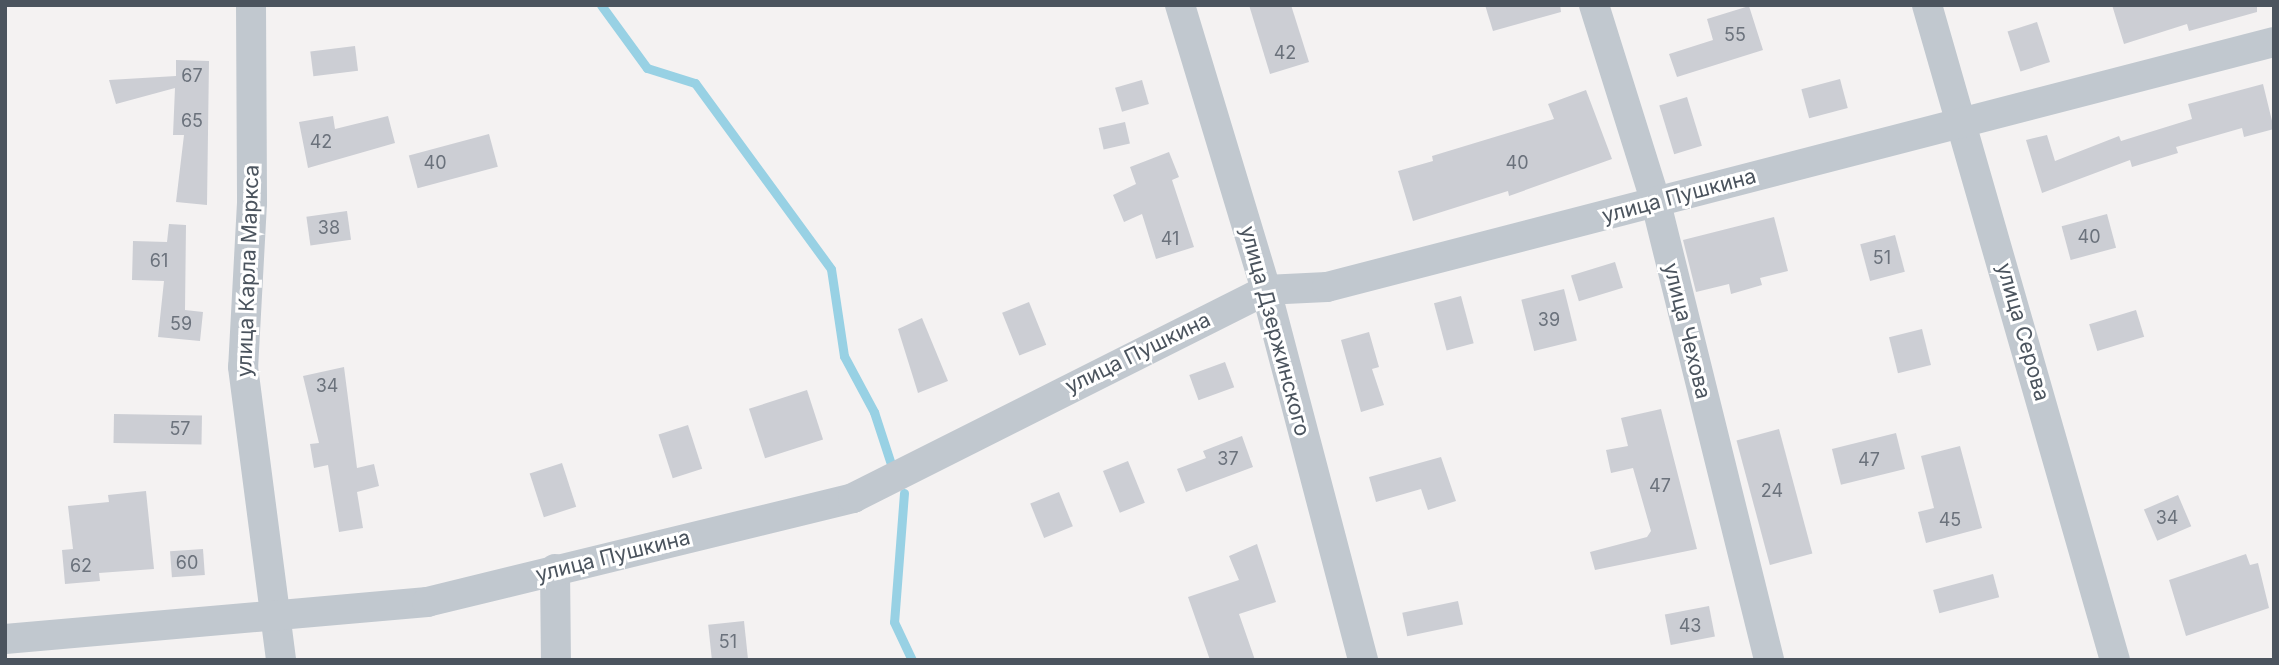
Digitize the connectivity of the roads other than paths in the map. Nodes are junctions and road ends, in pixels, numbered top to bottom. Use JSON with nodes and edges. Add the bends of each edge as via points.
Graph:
{"nodes":[{"id":1,"x":251,"y":5,"type":"edge"},
{"id":2,"x":1180,"y":5,"type":"edge"},
{"id":3,"x":1594,"y":5,"type":"edge"},
{"id":4,"x":1927,"y":5,"type":"edge"},
{"id":5,"x":2274,"y":41,"type":"edge"},
{"id":6,"x":1964,"y":120,"type":"junction"},
{"id":7,"x":1656,"y":203,"type":"junction"},
{"id":8,"x":1266,"y":290,"type":"junction"},
{"id":9,"x":555,"y":569,"type":"junction"},
{"id":10,"x":278,"y":615,"type":"junction"},
{"id":11,"x":5,"y":639,"type":"edge"},
{"id":12,"x":281,"y":660,"type":"edge"},
{"id":13,"x":556,"y":660,"type":"edge"},
{"id":14,"x":1363,"y":660,"type":"edge"},
{"id":15,"x":1769,"y":660,"type":"edge"},
{"id":16,"x":2115,"y":660,"type":"edge"}],
"edges":[{"from":1,"to":10,"type":"street","name":"улица Карла Маркса","via":[[252,203],[243,367],[258,508]]},
{"from":2,"to":8,"type":"street","name":"улица Дзержинского"},
{"from":3,"to":7,"type":"street","name":"улица Чехова"},
{"from":4,"to":6,"type":"street","name":"улица Серова"},
{"from":5,"to":6,"type":"street","name":"улица Пушкина"},
{"from":6,"to":7,"type":"street","name":"улица Пушкина"},
{"from":6,"to":16,"type":"street","name":"улица Серова"},
{"from":7,"to":8,"type":"street","name":"улица Пушкина","via":[[1327,287]]},
{"from":7,"to":15,"type":"street","name":"улица Чехова"},
{"from":8,"to":9,"type":"street","name":"улица Пушкина","via":[[853,498]]},
{"from":8,"to":14,"type":"street","name":"улица Дзержинского"},
{"from":9,"to":10,"type":"street","name":"улица Пушкина","via":[[427,602]]},
{"from":9,"to":13,"type":"street"},
{"from":10,"to":11,"type":"street","name":"улица Пушкина"},
{"from":10,"to":12,"type":"street","name":"улица Карла Маркса"}]}
